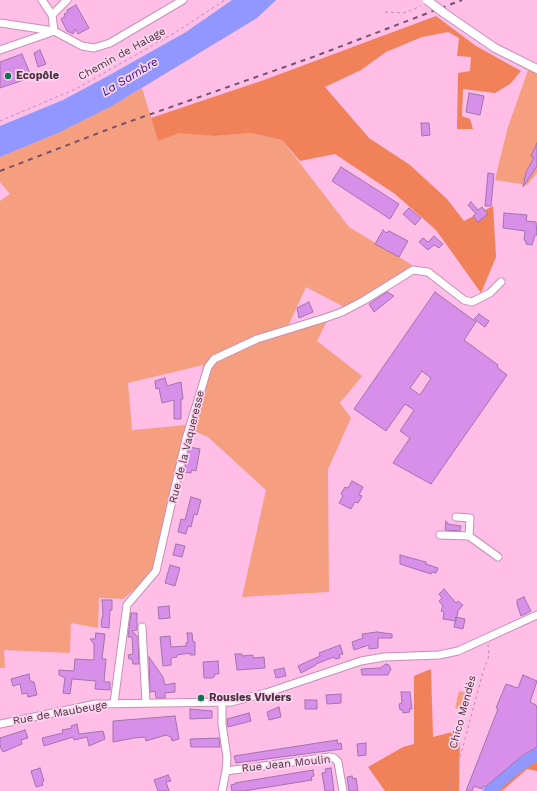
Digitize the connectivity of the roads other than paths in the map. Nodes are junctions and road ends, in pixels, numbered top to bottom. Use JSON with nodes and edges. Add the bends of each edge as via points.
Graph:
{"nodes":[{"id":1,"x":42,"y":0,"type":"edge"},
{"id":2,"x":67,"y":0,"type":"edge"},
{"id":3,"x":183,"y":0,"type":"edge"},
{"id":4,"x":175,"y":3,"type":"edge"},
{"id":5,"x":425,"y":3,"type":"edge"},
{"id":6,"x":52,"y":15,"type":"junction"},
{"id":7,"x":0,"y":23,"type":"edge"},
{"id":8,"x":54,"y":31,"type":"junction"},
{"id":9,"x":0,"y":50,"type":"edge"},
{"id":10,"x":537,"y":69,"type":"edge"},
{"id":11,"x":501,"y":282,"type":"dead end"},
{"id":12,"x":456,"y":517,"type":"dead end"},
{"id":13,"x":440,"y":535,"type":"dead end"},
{"id":14,"x":469,"y":536,"type":"junction"},
{"id":15,"x":498,"y":557,"type":"dead end"},
{"id":16,"x":537,"y":614,"type":"edge"},
{"id":17,"x":142,"y":627,"type":"dead end"},
{"id":18,"x":222,"y":702,"type":"junction"},
{"id":19,"x":114,"y":703,"type":"junction"},
{"id":20,"x":146,"y":703,"type":"junction"},
{"id":21,"x":0,"y":724,"type":"edge"},
{"id":22,"x":226,"y":771,"type":"junction"},
{"id":23,"x":222,"y":791,"type":"edge"},
{"id":24,"x":343,"y":791,"type":"edge"}],
"edges":[{"from":1,"to":6,"type":"street"},
{"from":2,"to":6,"type":"street"},
{"from":3,"to":4,"type":"street"},
{"from":4,"to":8,"type":"street","via":[[110,43],[99,47],[82,46]]},
{"from":5,"to":10,"type":"main road","bridge":true,"via":[[495,48]]},
{"from":6,"to":8,"type":"street"},
{"from":7,"to":8,"type":"street"},
{"from":8,"to":9,"type":"street"},
{"from":11,"to":19,"type":"street","name":"Rue de la Vaqueresse","via":[[490,293],[472,302],[464,300],[428,272],[413,270],[342,312],[258,338],[214,359],[208,367],[186,439],[156,571],[127,606]]},
{"from":12,"to":14,"type":"street","via":[[470,518]]},
{"from":13,"to":14,"type":"street"},
{"from":14,"to":15,"type":"street"},
{"from":16,"to":18,"type":"street","name":"Rue de Maubeuge","via":[[465,648],[446,654],[384,657],[361,661],[266,693]]},
{"from":17,"to":20,"type":"street"},
{"from":18,"to":20,"type":"street","name":"Rue de Maubeuge"},
{"from":18,"to":22,"type":"street"},
{"from":19,"to":20,"type":"street","name":"Rue de Maubeuge"},
{"from":19,"to":21,"type":"street","name":"Rue de Maubeuge","via":[[83,706]]},
{"from":22,"to":23,"type":"street"},
{"from":22,"to":24,"type":"street","name":"Rue Jean Moulin","via":[[330,757],[338,762]]}]}
